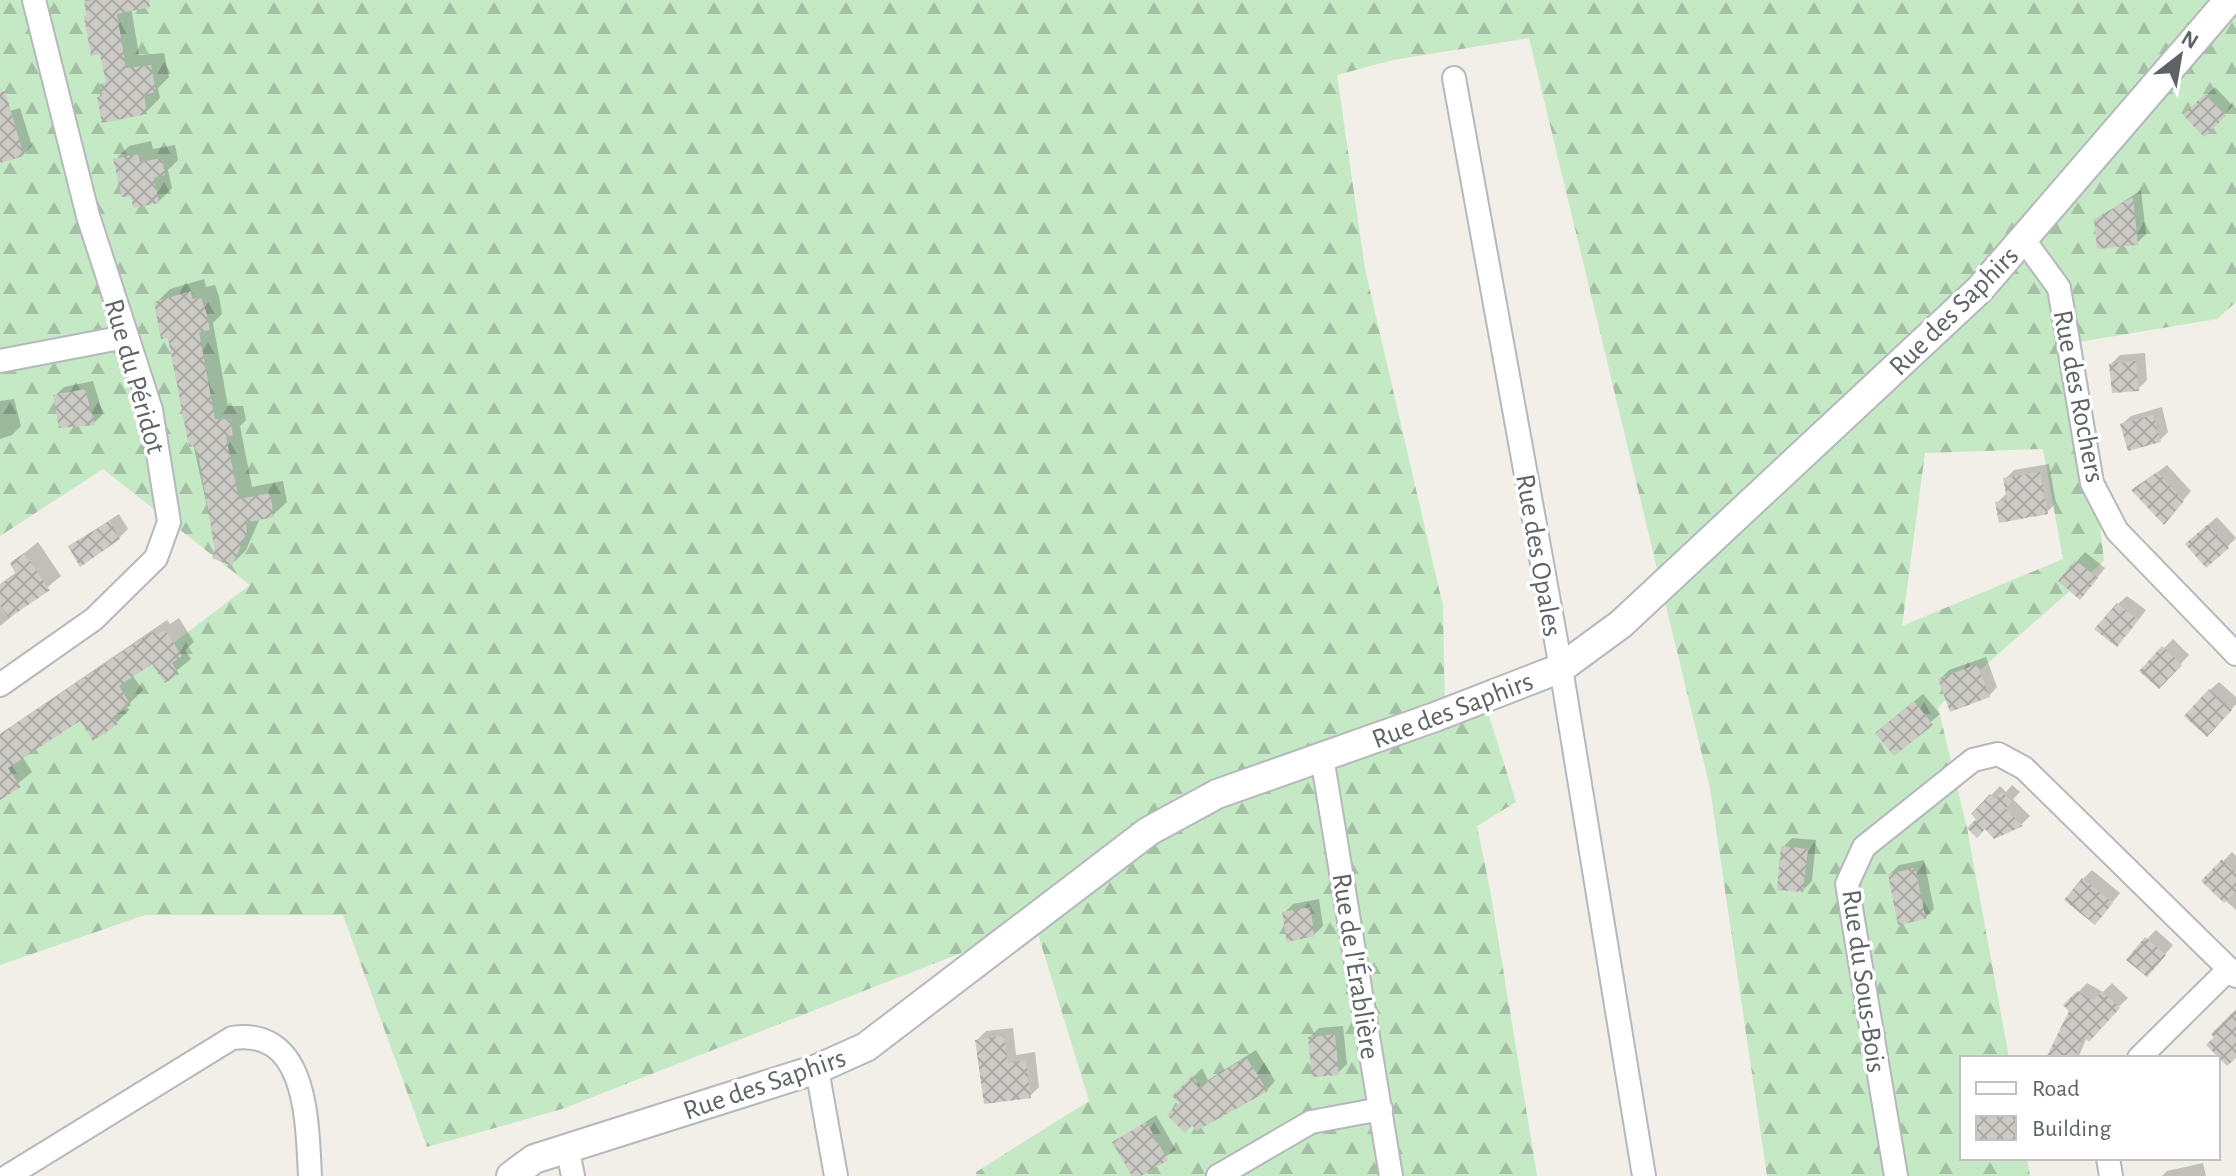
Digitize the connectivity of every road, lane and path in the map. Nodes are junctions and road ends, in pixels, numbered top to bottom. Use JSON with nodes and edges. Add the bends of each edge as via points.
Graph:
{"nodes":[{"id":1,"x":34,"y":0,"type":"edge"},
{"id":2,"x":2229,"y":0,"type":"edge"},
{"id":3,"x":1454,"y":78,"type":"dead end"},
{"id":4,"x":2024,"y":240,"type":"junction"},
{"id":5,"x":125,"y":337,"type":"junction"},
{"id":6,"x":0,"y":361,"type":"edge"},
{"id":7,"x":2236,"y":654,"type":"edge"},
{"id":8,"x":1561,"y":668,"type":"junction"},
{"id":9,"x":0,"y":685,"type":"edge"},
{"id":10,"x":1322,"y":757,"type":"junction"},
{"id":11,"x":2233,"y":973,"type":"edge"},
{"id":12,"x":2141,"y":1056,"type":"edge"},
{"id":13,"x":817,"y":1069,"type":"junction"},
{"id":14,"x":1381,"y":1109,"type":"junction"},
{"id":15,"x":567,"y":1147,"type":"junction"},
{"id":16,"x":8,"y":1176,"type":"edge"},
{"id":17,"x":310,"y":1176,"type":"edge"},
{"id":18,"x":511,"y":1176,"type":"edge"},
{"id":19,"x":573,"y":1176,"type":"edge"},
{"id":20,"x":836,"y":1176,"type":"edge"},
{"id":21,"x":1218,"y":1176,"type":"edge"},
{"id":22,"x":1391,"y":1176,"type":"edge"},
{"id":23,"x":1644,"y":1176,"type":"edge"},
{"id":24,"x":1896,"y":1176,"type":"edge"}],
"edges":[{"from":1,"to":5,"type":"street","name":"Rue du Péridot","via":[[88,216]]},
{"from":2,"to":4,"type":"street","name":"Rue des Saphirs"},
{"from":3,"to":8,"type":"street","name":"Rue des Opales"},
{"from":4,"to":7,"type":"street","name":"Rue des Rochers","via":[[2059,288],[2098,495],[2117,531]]},
{"from":4,"to":8,"type":"street","name":"Rue des Saphirs","via":[[1980,289],[1621,624]]},
{"from":5,"to":6,"type":"street"},
{"from":5,"to":9,"type":"street","name":"Rue du Péridot","via":[[151,410],[169,522],[156,558],[116,598]]},
{"from":8,"to":10,"type":"street","name":"Rue des Saphirs"},
{"from":8,"to":23,"type":"street","name":"Rue des Opales"},
{"from":10,"to":13,"type":"street","name":"Rue des Saphirs","via":[[1217,794],[1149,831],[866,1047]]},
{"from":10,"to":14,"type":"street","name":"Rue de l'Érablière"},
{"from":11,"to":12,"type":"street"},
{"from":11,"to":24,"type":"street","name":"Rue du Sous-Bois","via":[[2024,768],[1998,754],[1973,760],[1864,847],[1847,884]]},
{"from":13,"to":15,"type":"street","name":"Rue des Saphirs"},
{"from":13,"to":20,"type":"street"},
{"from":14,"to":21,"type":"street","via":[[1311,1122]]},
{"from":14,"to":22,"type":"street","name":"Rue de l'Érablière"},
{"from":15,"to":18,"type":"street","name":"Rue des Saphirs","via":[[534,1159]]},
{"from":15,"to":19,"type":"street"},
{"from":16,"to":17,"type":"street","via":[[232,1038],[250,1035],[279,1047],[292,1066],[307,1124]]}]}
